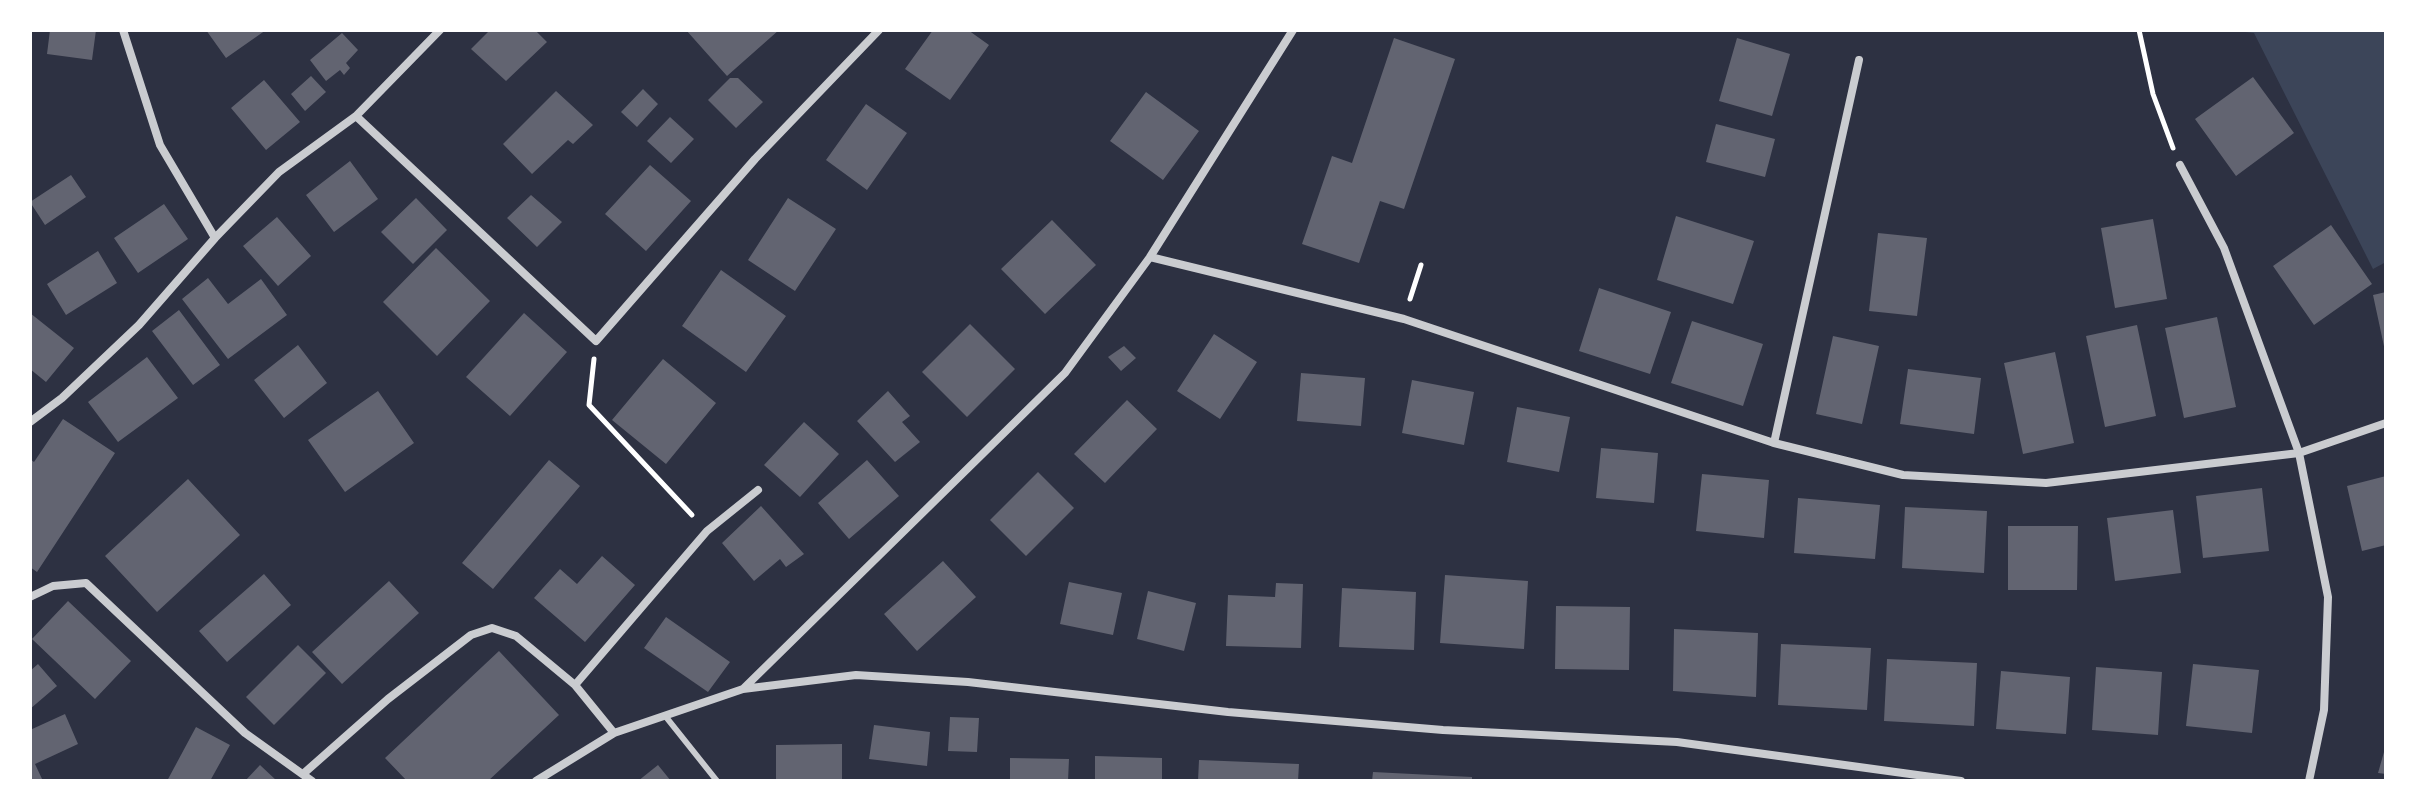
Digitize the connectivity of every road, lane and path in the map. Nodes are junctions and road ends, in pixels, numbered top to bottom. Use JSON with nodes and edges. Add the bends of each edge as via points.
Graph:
{"nodes":[{"id":1,"x":123,"y":30,"type":"edge"},
{"id":2,"x":440,"y":30,"type":"edge"},
{"id":3,"x":879,"y":30,"type":"edge"},
{"id":4,"x":1293,"y":30,"type":"edge"},
{"id":5,"x":2139,"y":30,"type":"edge"},
{"id":6,"x":1859,"y":60,"type":"dead end"},
{"id":7,"x":356,"y":116,"type":"junction"},
{"id":8,"x":2180,"y":165,"type":"joint"},
{"id":9,"x":215,"y":238,"type":"junction"},
{"id":10,"x":1150,"y":257,"type":"junction"},
{"id":11,"x":1421,"y":265,"type":"dead end"},
{"id":12,"x":1404,"y":319,"type":"junction"},
{"id":13,"x":596,"y":341,"type":"junction"},
{"id":14,"x":30,"y":422,"type":"edge"},
{"id":15,"x":2386,"y":423,"type":"edge"},
{"id":16,"x":1774,"y":443,"type":"junction"},
{"id":17,"x":2299,"y":453,"type":"junction"},
{"id":18,"x":758,"y":490,"type":"dead end"},
{"id":19,"x":707,"y":531,"type":"junction"},
{"id":20,"x":30,"y":597,"type":"edge"},
{"id":21,"x":575,"y":685,"type":"junction"},
{"id":22,"x":743,"y":689,"type":"junction"},
{"id":23,"x":666,"y":717,"type":"junction"},
{"id":24,"x":614,"y":733,"type":"junction"},
{"id":25,"x":303,"y":774,"type":"junction"},
{"id":26,"x":312,"y":781,"type":"edge"},
{"id":27,"x":536,"y":781,"type":"edge"},
{"id":28,"x":717,"y":781,"type":"edge"},
{"id":29,"x":1961,"y":781,"type":"edge"},
{"id":30,"x":2309,"y":781,"type":"edge"}],
"edges":[{"from":1,"to":9,"type":"street","via":[[160,145]]},
{"from":2,"to":7,"type":"street"},
{"from":3,"to":13,"type":"street","via":[[755,159]]},
{"from":4,"to":10,"type":"street"},
{"from":5,"to":8,"type":"path","via":[[2153,94]]},
{"from":6,"to":16,"type":"street"},
{"from":7,"to":9,"type":"street","via":[[279,172]]},
{"from":7,"to":13,"type":"street"},
{"from":8,"to":17,"type":"street","via":[[2224,248]]},
{"from":9,"to":14,"type":"street","via":[[139,325]]},
{"from":10,"to":12,"type":"street"},
{"from":10,"to":22,"type":"street","via":[[1065,373]]},
{"from":11,"to":12,"type":"path"},
{"from":12,"to":16,"type":"street"},
{"from":13,"to":19,"type":"path","via":[[589,405]]},
{"from":15,"to":17,"type":"street"},
{"from":16,"to":17,"type":"street","via":[[1903,475],[2046,483]]},
{"from":17,"to":30,"type":"street","via":[[2328,597],[2324,710]]},
{"from":18,"to":19,"type":"street"},
{"from":19,"to":21,"type":"street"},
{"from":20,"to":25,"type":"street","via":[[53,586],[86,583],[245,733]]},
{"from":21,"to":24,"type":"street"},
{"from":21,"to":25,"type":"street","via":[[516,636],[492,628],[471,635],[412,680]]},
{"from":22,"to":23,"type":"street"},
{"from":22,"to":29,"type":"street","via":[[856,675],[968,682],[1305,718],[1677,742]]},
{"from":23,"to":24,"type":"street"},
{"from":23,"to":28,"type":"lane"},
{"from":24,"to":27,"type":"street"},
{"from":25,"to":26,"type":"street"}]}
